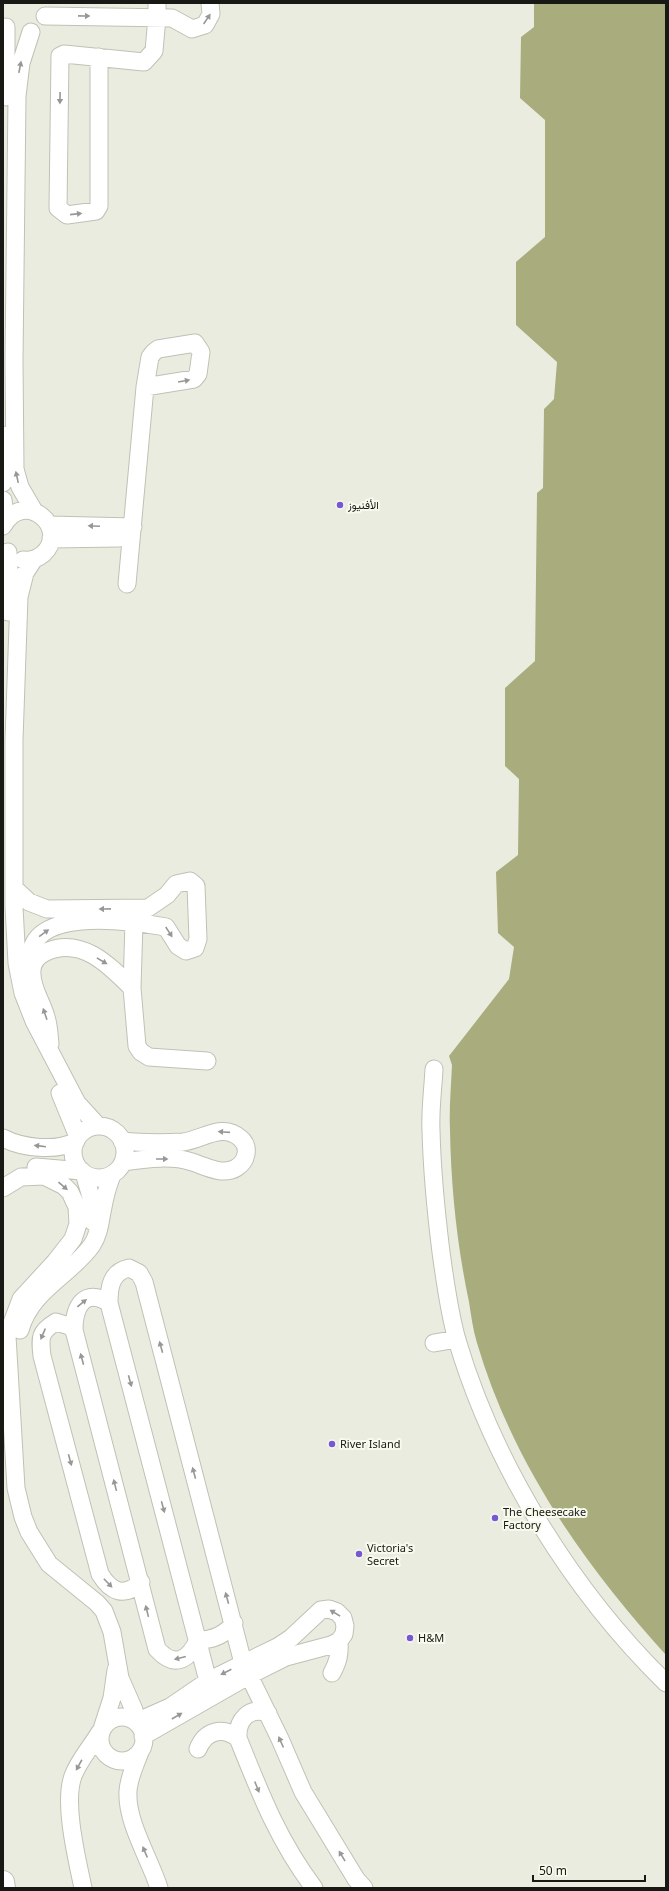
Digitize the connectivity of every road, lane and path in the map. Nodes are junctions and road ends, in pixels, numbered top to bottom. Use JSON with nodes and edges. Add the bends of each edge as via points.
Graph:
{"nodes":[{"id":1,"x":210,"y":3,"type":"edge"},
{"id":2,"x":45,"y":10,"type":"edge"},
{"id":3,"x":157,"y":10,"type":"edge"},
{"id":4,"x":4,"y":25,"type":"edge"},
{"id":5,"x":31,"y":32,"type":"junction"},
{"id":6,"x":99,"y":57,"type":"junction"},
{"id":7,"x":145,"y":387,"type":"dead end"},
{"id":8,"x":3,"y":483,"type":"edge"},
{"id":9,"x":3,"y":500,"type":"edge"},
{"id":10,"x":34,"y":511,"type":"junction"},
{"id":11,"x":5,"y":523,"type":"edge"},
{"id":12,"x":50,"y":532,"type":"junction"},
{"id":13,"x":133,"y":532,"type":"junction"},
{"id":14,"x":5,"y":548,"type":"edge"},
{"id":15,"x":34,"y":559,"type":"junction"},
{"id":16,"x":127,"y":584,"type":"dead end"},
{"id":17,"x":3,"y":737,"type":"edge"},
{"id":18,"x":3,"y":768,"type":"edge"},
{"id":19,"x":14,"y":888,"type":"junction"},
{"id":20,"x":133,"y":915,"type":"junction"},
{"id":21,"x":32,"y":967,"type":"junction"},
{"id":22,"x":132,"y":988,"type":"junction"},
{"id":23,"x":50,"y":1052,"type":"junction"},
{"id":24,"x":207,"y":1061,"type":"dead end"},
{"id":25,"x":434,"y":1069,"type":"dead end"},
{"id":26,"x":98,"y":1126,"type":"junction"},
{"id":27,"x":3,"y":1138,"type":"edge"},
{"id":28,"x":77,"y":1139,"type":"junction"},
{"id":29,"x":197,"y":1139,"type":"junction"},
{"id":30,"x":122,"y":1141,"type":"junction"},
{"id":31,"x":123,"y":1162,"type":"junction"},
{"id":32,"x":196,"y":1163,"type":"junction"},
{"id":33,"x":26,"y":1172,"type":"junction"},
{"id":34,"x":83,"y":1172,"type":"junction"},
{"id":35,"x":112,"y":1175,"type":"junction"},
{"id":36,"x":3,"y":1176,"type":"edge"},
{"id":37,"x":3,"y":1188,"type":"edge"},
{"id":38,"x":88,"y":1244,"type":"junction"},
{"id":39,"x":45,"y":1272,"type":"junction"},
{"id":40,"x":109,"y":1303,"type":"junction"},
{"id":41,"x":74,"y":1330,"type":"junction"},
{"id":42,"x":457,"y":1339,"type":"junction"},
{"id":43,"x":434,"y":1343,"type":"dead end"},
{"id":44,"x":10,"y":1365,"type":"junction"},
{"id":45,"x":140,"y":1582,"type":"junction"},
{"id":46,"x":234,"y":1623,"type":"junction"},
{"id":47,"x":295,"y":1633,"type":"junction"},
{"id":48,"x":198,"y":1640,"type":"junction"},
{"id":49,"x":339,"y":1641,"type":"junction"},
{"id":50,"x":305,"y":1651,"type":"junction"},
{"id":51,"x":116,"y":1656,"type":"junction"},
{"id":52,"x":246,"y":1670,"type":"junction"},
{"id":53,"x":332,"y":1673,"type":"dead end"},
{"id":54,"x":208,"y":1681,"type":"junction"},
{"id":55,"x":666,"y":1682,"type":"edge"},
{"id":56,"x":268,"y":1713,"type":"junction"},
{"id":57,"x":101,"y":1731,"type":"junction"},
{"id":58,"x":138,"y":1732,"type":"junction"},
{"id":59,"x":238,"y":1738,"type":"junction"},
{"id":60,"x":198,"y":1749,"type":"dead end"},
{"id":61,"x":3,"y":1882,"type":"edge"},
{"id":62,"x":4,"y":1888,"type":"edge"},
{"id":63,"x":84,"y":1888,"type":"edge"},
{"id":64,"x":159,"y":1888,"type":"edge"},
{"id":65,"x":314,"y":1888,"type":"edge"},
{"id":66,"x":364,"y":1888,"type":"edge"}],
"edges":[{"from":3,"to":1,"type":"street","one_way":true,"via":[[192,29],[205,25],[211,14]]},
{"from":2,"to":3,"type":"street","one_way":true},
{"from":2,"to":5,"type":"street","via":[[37,28]]},
{"from":3,"to":6,"type":"street","via":[[154,51],[144,62]]},
{"from":4,"to":5,"type":"street","via":[[18,33]]},
{"from":4,"to":8,"type":"street","via":[[7,61]]},
{"from":10,"to":5,"type":"street","one_way":true,"via":[[23,496],[15,470],[14,361],[17,96],[21,63]]},
{"from":6,"to":6,"type":"street","one_way":true,"via":[[64,54],[60,56],[58,208],[67,215],[96,211],[99,206]]},
{"from":7,"to":13,"type":"street"},
{"from":9,"to":11,"type":"street"},
{"from":10,"to":11,"type":"street","via":[[19,511]]},
{"from":10,"to":12,"type":"street","via":[[40,514]]},
{"from":12,"to":13,"type":"street"},
{"from":12,"to":15,"type":"street","via":[[45,551]]},
{"from":13,"to":16,"type":"street"},
{"from":14,"to":15,"type":"street","via":[[20,559]]},
{"from":14,"to":17,"type":"street","via":[[9,572]]},
{"from":15,"to":19,"type":"street","via":[[25,573],[19,597],[14,740]]},
{"from":18,"to":28,"type":"street","via":[[4,877],[9,981],[18,1012],[66,1105]]},
{"from":20,"to":19,"type":"street","one_way":true,"via":[[47,909],[29,902]]},
{"from":19,"to":23,"type":"street","via":[[19,978],[27,1008]]},
{"from":21,"to":20,"type":"street","one_way":true,"via":[[30,958],[34,941],[52,927],[75,921]]},
{"from":20,"to":22,"type":"street"},
{"from":21,"to":22,"type":"street","one_way":true,"via":[[45,952],[57,948],[78,950],[105,962]]},
{"from":23,"to":21,"type":"street","one_way":true,"via":[[46,1016],[32,979]]},
{"from":22,"to":24,"type":"street","via":[[137,1046],[141,1052],[149,1057]]},
{"from":23,"to":26,"type":"street","via":[[77,1103]]},
{"from":25,"to":42,"type":"street","via":[[431,1128],[434,1192],[445,1277]]},
{"from":26,"to":28,"type":"street","via":[[90,1128]]},
{"from":26,"to":30,"type":"street","via":[[112,1130]]},
{"from":28,"to":27,"type":"street","one_way":true,"via":[[57,1148],[18,1144]]},
{"from":28,"to":34,"type":"street","via":[[73,1157]]},
{"from":29,"to":30,"type":"street","via":[[157,1143]]},
{"from":29,"to":32,"type":"street"},
{"from":32,"to":29,"type":"street","one_way":true,"via":[[219,1170],[233,1170],[246,1156],[245,1144],[241,1138],[231,1133],[215,1132]]},
{"from":30,"to":31,"type":"street"},
{"from":31,"to":32,"type":"street","one_way":true,"via":[[175,1159]]},
{"from":31,"to":35,"type":"street"},
{"from":33,"to":34,"type":"street","via":[[51,1167]]},
{"from":33,"to":36,"type":"street","via":[[10,1172]]},
{"from":33,"to":37,"type":"street"},
{"from":33,"to":39,"type":"street","one_way":true,"via":[[58,1181],[70,1192],[77,1207],[78,1224],[73,1240]]},
{"from":34,"to":35,"type":"street","via":[[93,1177],[103,1178]]},
{"from":34,"to":38,"type":"street","via":[[94,1212]]},
{"from":35,"to":38,"type":"street","via":[[99,1229]]},
{"from":38,"to":39,"type":"street"},
{"from":38,"to":44,"type":"street","via":[[72,1266],[41,1293],[28,1311]]},
{"from":39,"to":44,"type":"street","via":[[26,1291],[15,1311],[7,1336]]},
{"from":41,"to":40,"type":"street","one_way":true,"via":[[75,1312],[83,1301],[96,1298]]},
{"from":46,"to":40,"type":"street","one_way":true,"via":[[144,1282],[139,1273],[129,1268],[117,1272],[110,1286]]},
{"from":40,"to":48,"type":"street","one_way":true},
{"from":45,"to":41,"type":"street","one_way":true},
{"from":41,"to":45,"type":"street","one_way":true,"via":[[56,1322],[46,1328],[41,1335],[42,1356],[100,1574],[109,1586],[124,1592],[133,1589]]},
{"from":42,"to":43,"type":"street"},
{"from":42,"to":55,"type":"street","via":[[485,1419],[523,1495],[566,1563],[615,1627]]},
{"from":44,"to":51,"type":"street","via":[[16,1488],[23,1517],[36,1545],[49,1564],[97,1603],[104,1612],[112,1632]]},
{"from":48,"to":45,"type":"street","one_way":true,"via":[[192,1653],[183,1659],[173,1660],[163,1656],[157,1649]]},
{"from":46,"to":48,"type":"street","via":[[219,1636]]},
{"from":46,"to":52,"type":"street"},
{"from":49,"to":47,"type":"street","one_way":true,"via":[[344,1634],[344,1622],[337,1612],[329,1609],[321,1610]]},
{"from":47,"to":50,"type":"street"},
{"from":47,"to":52,"type":"street"},
{"from":48,"to":54,"type":"street"},
{"from":49,"to":50,"type":"street"},
{"from":49,"to":53,"type":"street","via":[[338,1662]]},
{"from":50,"to":52,"type":"street"},
{"from":51,"to":57,"type":"street","via":[[112,1698]]},
{"from":51,"to":58,"type":"street","via":[[120,1678],[134,1710]]},
{"from":52,"to":54,"type":"street","one_way":true},
{"from":52,"to":56,"type":"street"},
{"from":58,"to":52,"type":"street","one_way":true},
{"from":54,"to":58,"type":"street","via":[[170,1706]]},
{"from":56,"to":59,"type":"street","via":[[254,1711],[243,1718],[237,1729]]},
{"from":66,"to":56,"type":"street","one_way":true,"via":[[303,1792]]},
{"from":57,"to":58,"type":"street","via":[[111,1719],[125,1717]]},
{"from":57,"to":58,"type":"street","via":[[101,1746],[108,1757],[116,1761],[133,1758]]},
{"from":57,"to":63,"type":"street","one_way":true,"via":[[76,1768],[69,1792],[74,1839]]},
{"from":64,"to":58,"type":"street","one_way":true,"via":[[135,1827],[129,1803]]},
{"from":59,"to":60,"type":"street","via":[[225,1731],[211,1733],[201,1742]]},
{"from":59,"to":65,"type":"street","one_way":true,"via":[[277,1832],[299,1869]]},
{"from":61,"to":62,"type":"highway"}]}
